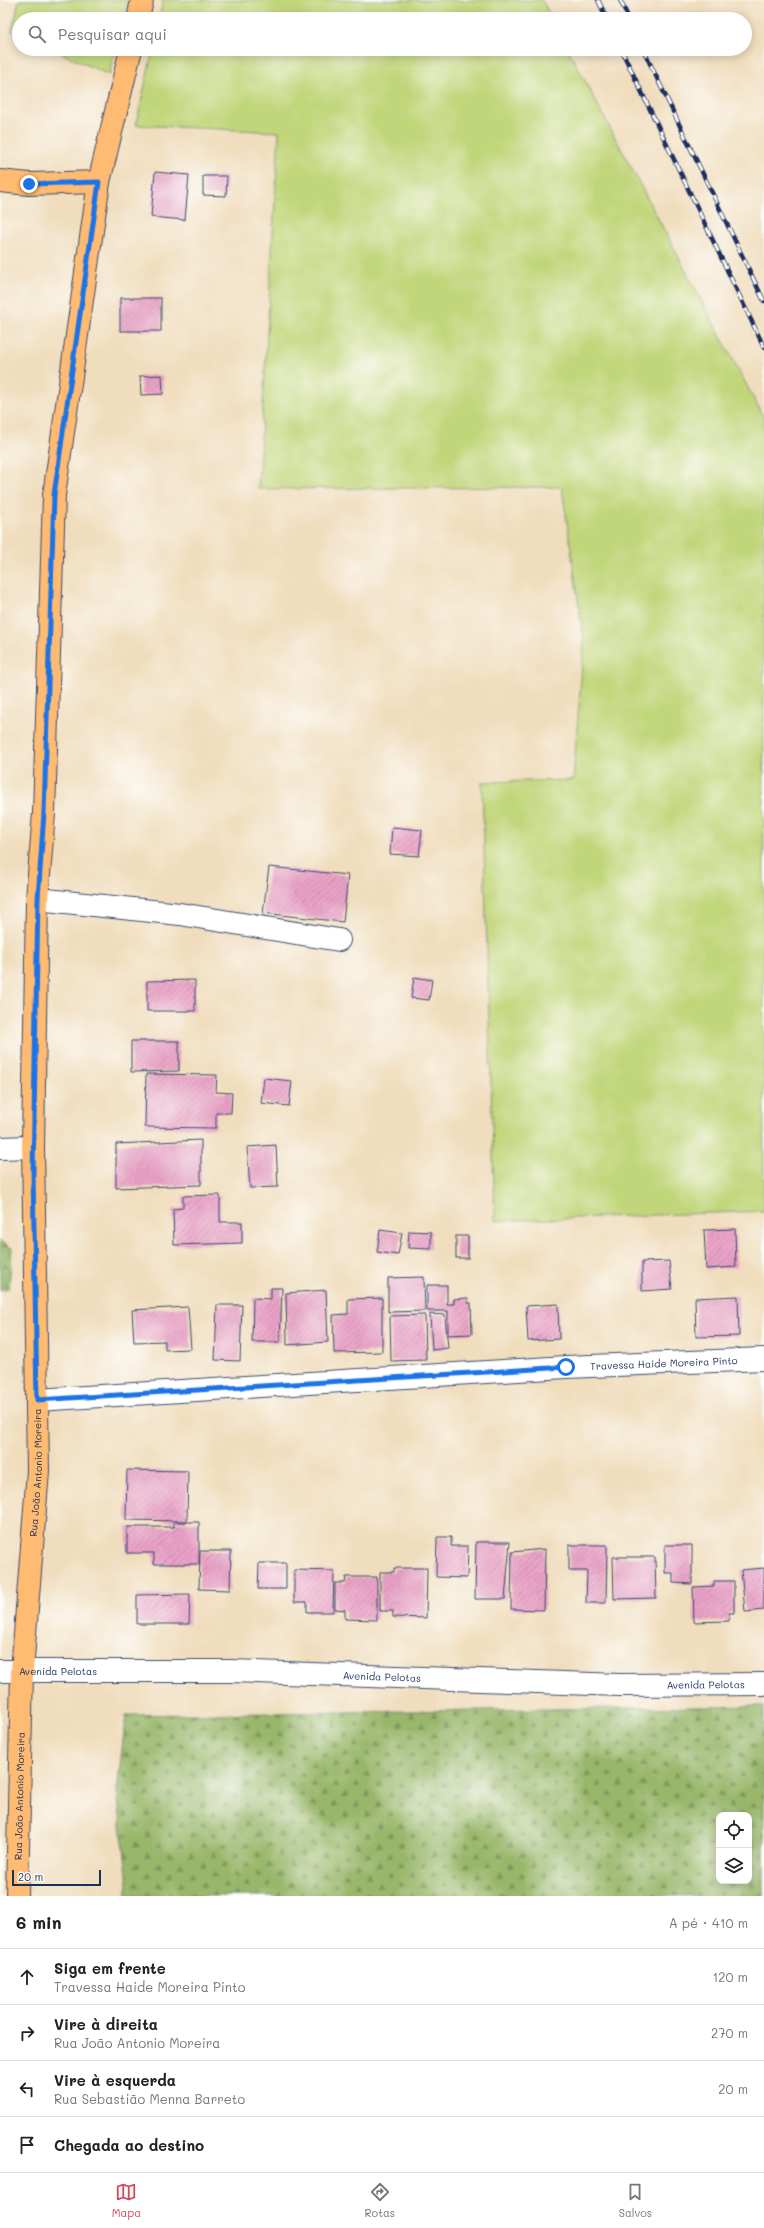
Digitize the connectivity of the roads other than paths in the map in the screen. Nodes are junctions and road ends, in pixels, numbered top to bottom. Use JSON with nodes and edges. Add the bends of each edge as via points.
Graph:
{"nodes":[{"id":1,"x":142,"y":0,"type":"edge"},
{"id":2,"x":139,"y":12,"type":"edge"},
{"id":3,"x":129,"y":56,"type":"edge"},
{"id":4,"x":0,"y":181,"type":"edge"},
{"id":5,"x":99,"y":182,"type":"junction"},
{"id":6,"x":38,"y":899,"type":"junction"},
{"id":7,"x":339,"y":940,"type":"dead end"},
{"id":8,"x":33,"y":1147,"type":"junction"},
{"id":9,"x":0,"y":1148,"type":"edge"},
{"id":10,"x":764,"y":1359,"type":"edge"},
{"id":11,"x":37,"y":1400,"type":"junction"},
{"id":12,"x":0,"y":1671,"type":"edge"},
{"id":13,"x":22,"y":1671,"type":"junction"},
{"id":14,"x":764,"y":1684,"type":"edge"},
{"id":15,"x":16,"y":1896,"type":"edge"}],
"edges":[{"from":1,"to":2,"type":"main road"},
{"from":3,"to":5,"type":"main road","name":"Rua João Antonio Moreira"},
{"from":4,"to":5,"type":"main road","via":[[29,184]]},
{"from":5,"to":6,"type":"main road","name":"Rua João Antonio Moreira","via":[[54,495],[44,813]]},
{"from":6,"to":7,"type":"street","via":[[180,914]]},
{"from":6,"to":8,"type":"main road","name":"Rua João Antonio Moreira"},
{"from":8,"to":9,"type":"street"},
{"from":8,"to":11,"type":"main road","name":"Rua João Antonio Moreira"},
{"from":10,"to":11,"type":"street","name":"Travessa Haide Moreira Pinto","via":[[566,1367]]},
{"from":11,"to":13,"type":"main road","name":"Rua João Antonio Moreira","via":[[38,1470]]},
{"from":12,"to":13,"type":"street","name":"Avenida Pelotas"},
{"from":13,"to":14,"type":"street","name":"Avenida Pelotas","via":[[230,1672],[620,1685]]},
{"from":13,"to":15,"type":"main road","name":"Rua João Antonio Moreira"}]}
